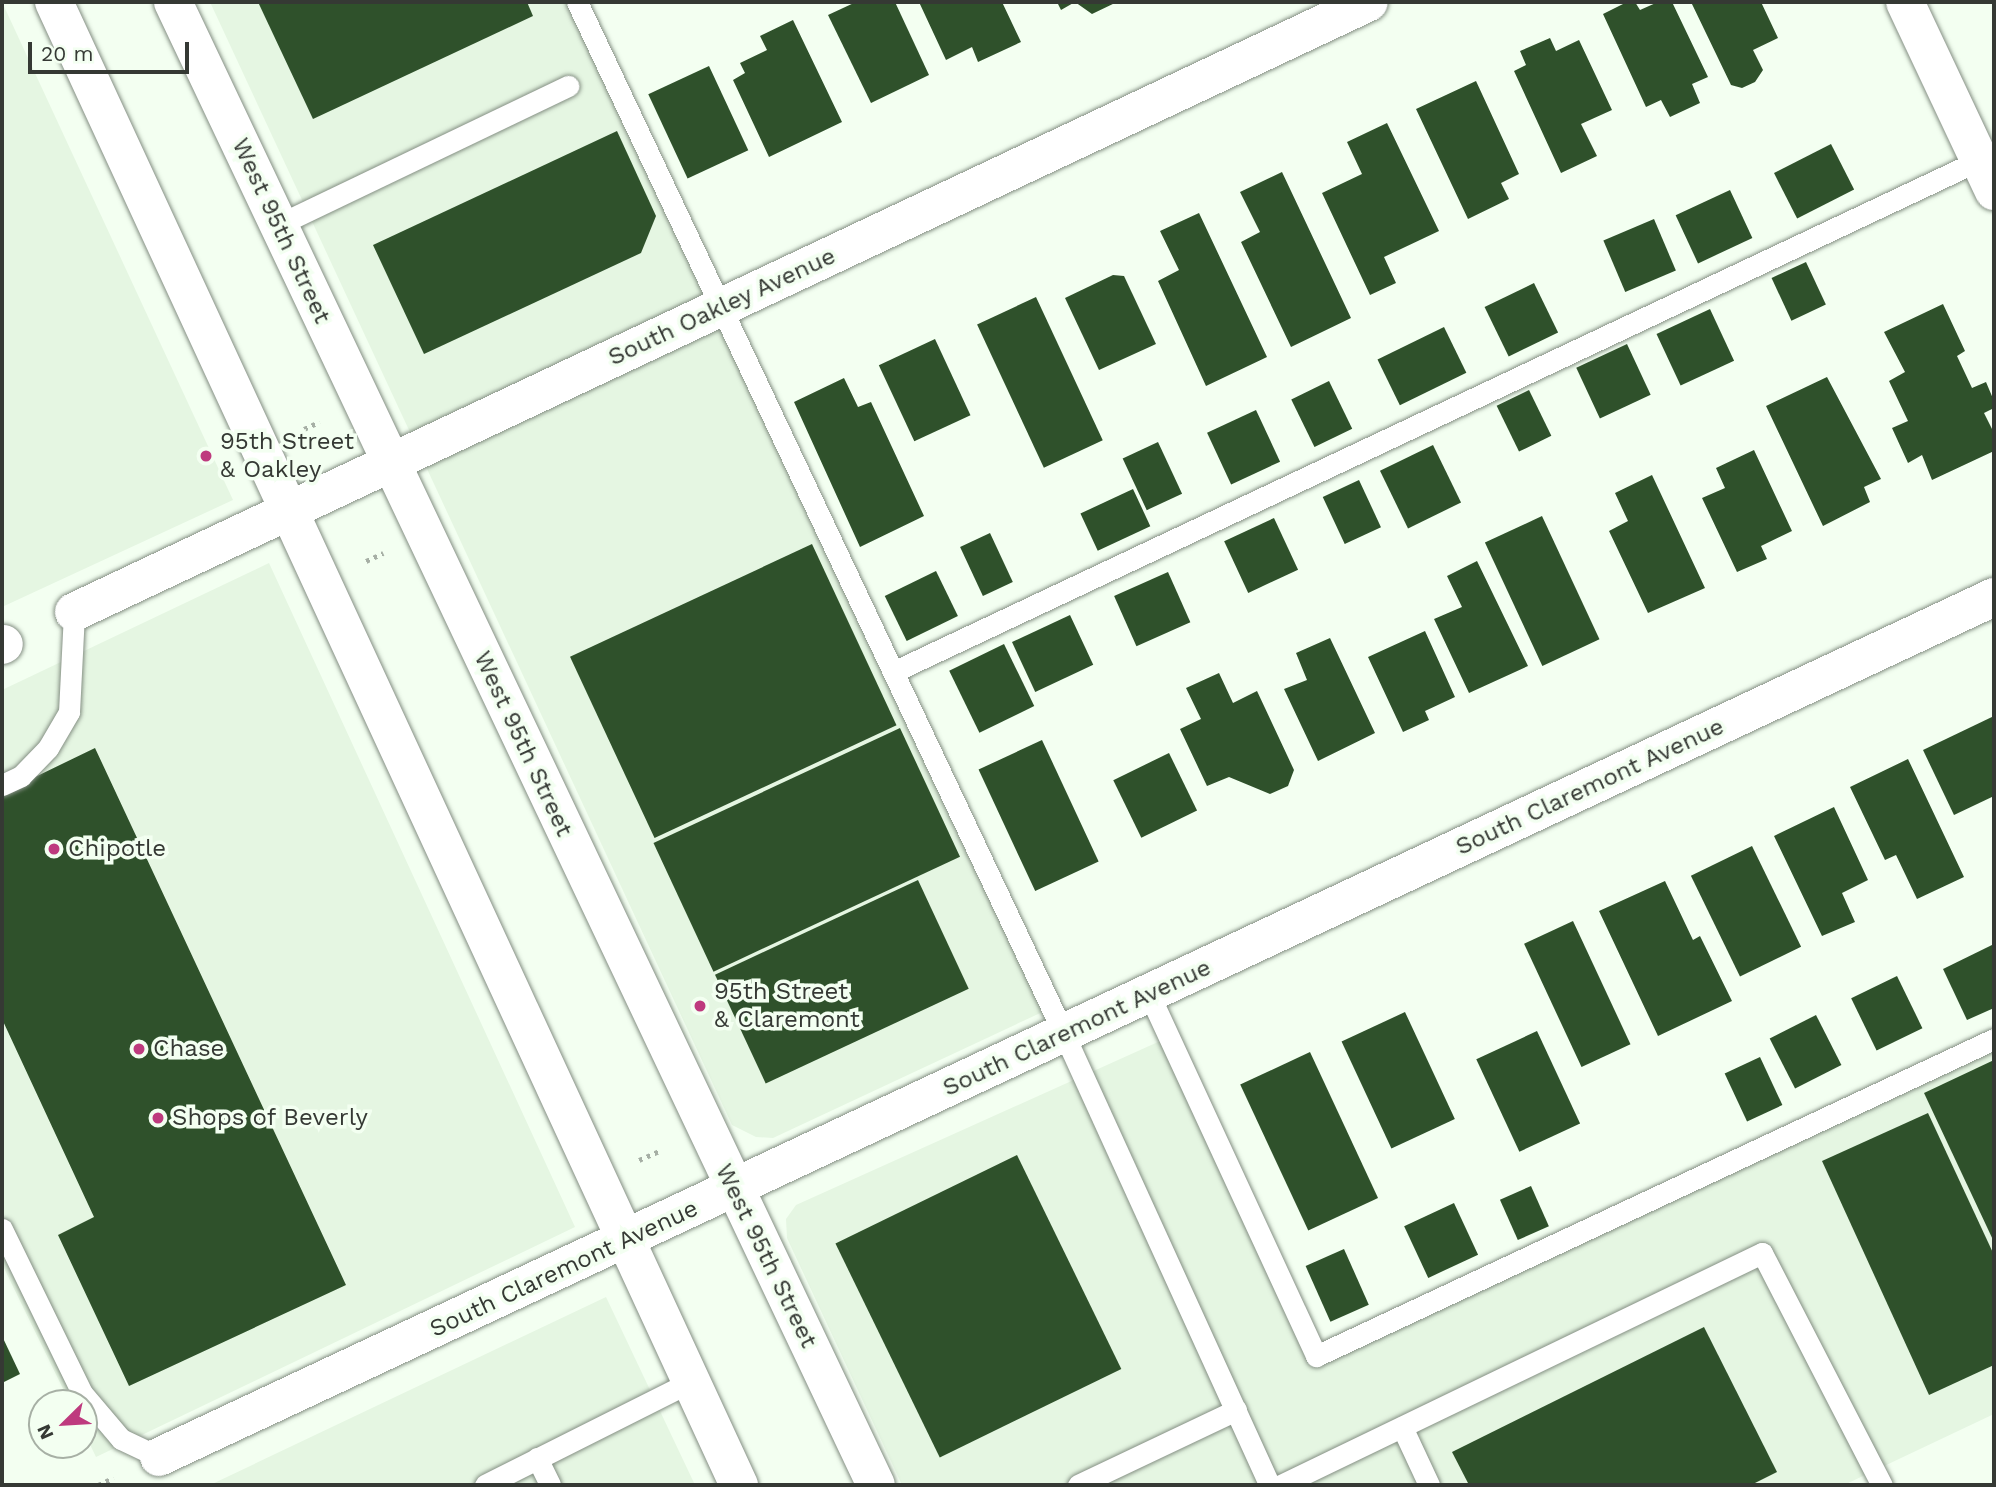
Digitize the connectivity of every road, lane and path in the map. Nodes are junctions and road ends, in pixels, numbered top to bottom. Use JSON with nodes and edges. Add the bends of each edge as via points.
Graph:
{"nodes":[{"id":1,"x":54,"y":2,"type":"edge"},
{"id":2,"x":173,"y":2,"type":"edge"},
{"id":3,"x":577,"y":2,"type":"edge"},
{"id":4,"x":1369,"y":2,"type":"edge"},
{"id":5,"x":1905,"y":2,"type":"edge"},
{"id":6,"x":568,"y":86,"type":"dead end"},
{"id":7,"x":1989,"y":168,"type":"edge"},
{"id":8,"x":278,"y":225,"type":"junction"},
{"id":9,"x":721,"y":307,"type":"junction"},
{"id":10,"x":319,"y":422,"type":"dead end"},
{"id":11,"x":298,"y":432,"type":"dead end"},
{"id":12,"x":390,"y":464,"type":"junction"},
{"id":13,"x":290,"y":511,"type":"junction"},
{"id":14,"x":384,"y":553,"type":"dead end"},
{"id":15,"x":361,"y":564,"type":"dead end"},
{"id":16,"x":1994,"y":597,"type":"edge"},
{"id":17,"x":74,"y":612,"type":"joint"},
{"id":18,"x":893,"y":672,"type":"junction"},
{"id":19,"x":2,"y":785,"type":"edge"},
{"id":20,"x":1149,"y":994,"type":"junction"},
{"id":21,"x":1064,"y":1034,"type":"junction"},
{"id":22,"x":1994,"y":1039,"type":"edge"},
{"id":23,"x":661,"y":1150,"type":"dead end"},
{"id":24,"x":639,"y":1160,"type":"dead end"},
{"id":25,"x":734,"y":1189,"type":"junction"},
{"id":26,"x":2,"y":1229,"type":"edge"},
{"id":27,"x":627,"y":1240,"type":"junction"},
{"id":28,"x":692,"y":1381,"type":"junction"},
{"id":29,"x":1236,"y":1410,"type":"junction"},
{"id":30,"x":1402,"y":1427,"type":"junction"},
{"id":31,"x":159,"y":1457,"type":"joint"},
{"id":32,"x":537,"y":1458,"type":"junction"},
{"id":33,"x":485,"y":1485,"type":"edge"},
{"id":34,"x":550,"y":1485,"type":"edge"},
{"id":35,"x":739,"y":1485,"type":"edge"},
{"id":36,"x":876,"y":1485,"type":"edge"},
{"id":37,"x":1078,"y":1485,"type":"edge"},
{"id":38,"x":1270,"y":1485,"type":"edge"},
{"id":39,"x":1281,"y":1485,"type":"edge"},
{"id":40,"x":1429,"y":1485,"type":"edge"},
{"id":41,"x":1882,"y":1485,"type":"edge"}],
"edges":[{"from":1,"to":13,"type":"street"},
{"from":2,"to":8,"type":"street","name":"West 95th Street"},
{"from":3,"to":9,"type":"lane"},
{"from":4,"to":9,"type":"street","name":"South Oakley Avenue"},
{"from":5,"to":7,"type":"street"},
{"from":6,"to":8,"type":"lane"},
{"from":7,"to":18,"type":"lane"},
{"from":8,"to":12,"type":"street","name":"West 95th Street"},
{"from":9,"to":12,"type":"street","name":"South Oakley Avenue"},
{"from":9,"to":18,"type":"lane"},
{"from":10,"to":11,"type":"path"},
{"from":12,"to":13,"type":"street","name":"South Oakley Avenue"},
{"from":12,"to":25,"type":"street","name":"West 95th Street"},
{"from":13,"to":17,"type":"street","name":"South Oakley Avenue"},
{"from":13,"to":27,"type":"street"},
{"from":14,"to":15,"type":"path"},
{"from":16,"to":20,"type":"street","name":"South Claremont Avenue"},
{"from":17,"to":19,"type":"lane","via":[[69,712],[48,748],[21,776]]},
{"from":18,"to":21,"type":"lane"},
{"from":20,"to":21,"type":"street","name":"South Claremont Avenue"},
{"from":20,"to":22,"type":"lane","via":[[1316,1356]]},
{"from":21,"to":25,"type":"street","name":"South Claremont Avenue"},
{"from":21,"to":29,"type":"lane"},
{"from":23,"to":24,"type":"path"},
{"from":25,"to":27,"type":"street","name":"South Claremont Avenue"},
{"from":25,"to":36,"type":"street","name":"West 95th Street"},
{"from":26,"to":31,"type":"lane","via":[[82,1394],[121,1439]]},
{"from":27,"to":28,"type":"street"},
{"from":27,"to":31,"type":"street","name":"South Claremont Avenue"},
{"from":28,"to":32,"type":"lane"},
{"from":28,"to":35,"type":"street"},
{"from":29,"to":37,"type":"lane"},
{"from":29,"to":38,"type":"lane"},
{"from":30,"to":39,"type":"lane"},
{"from":30,"to":40,"type":"lane"},
{"from":30,"to":41,"type":"lane","via":[[1762,1253]]},
{"from":32,"to":33,"type":"lane"},
{"from":32,"to":34,"type":"lane"}]}
